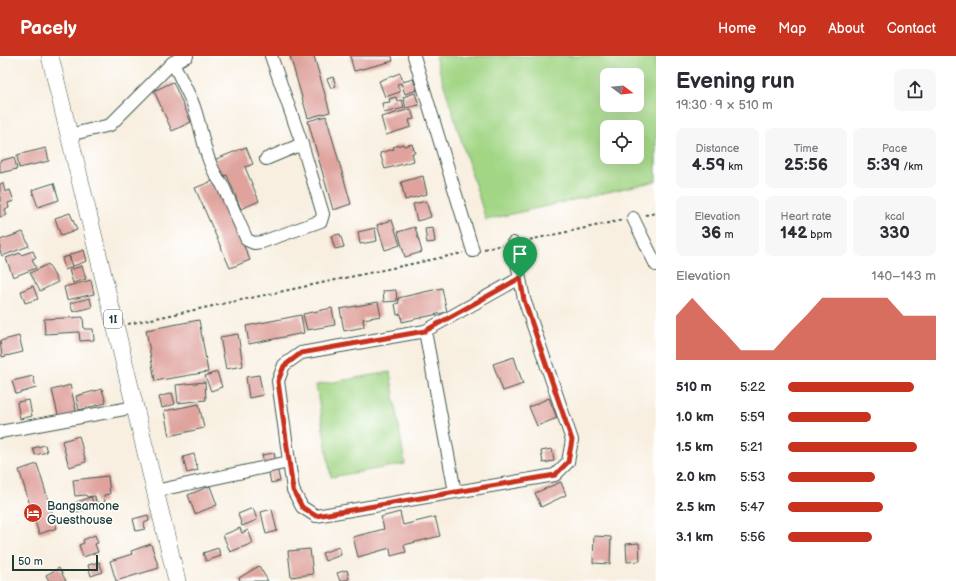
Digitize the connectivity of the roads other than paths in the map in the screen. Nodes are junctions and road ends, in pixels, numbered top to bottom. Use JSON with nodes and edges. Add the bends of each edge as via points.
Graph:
{"nodes":[{"id":1,"x":50,"y":56,"type":"edge"},
{"id":2,"x":187,"y":56,"type":"edge"},
{"id":3,"x":271,"y":56,"type":"edge"},
{"id":4,"x":414,"y":56,"type":"edge"},
{"id":5,"x":173,"y":62,"type":"junction"},
{"id":6,"x":69,"y":135,"type":"junction"},
{"id":7,"x":302,"y":144,"type":"junction"},
{"id":8,"x":266,"y":159,"type":"dead end"},
{"id":9,"x":633,"y":218,"type":"road end"},
{"id":10,"x":513,"y":243,"type":"road end"},
{"id":11,"x":473,"y":251,"type":"road end"},
{"id":12,"x":656,"y":265,"type":"edge"},
{"id":13,"x":520,"y":278,"type":"junction"},
{"id":14,"x":425,"y":331,"type":"junction"},
{"id":15,"x":135,"y":407,"type":"junction"},
{"id":16,"x":0,"y":432,"type":"edge"},
{"id":17,"x":289,"y":462,"type":"junction"},
{"id":18,"x":155,"y":491,"type":"junction"},
{"id":19,"x":456,"y":492,"type":"junction"},
{"id":20,"x":177,"y":581,"type":"edge"}],
"edges":[{"from":1,"to":6,"type":"highway","number":"1I"},
{"from":2,"to":5,"type":"street"},
{"from":3,"to":7,"type":"street"},
{"from":4,"to":11,"type":"street"},
{"from":5,"to":6,"type":"street","via":[[110,125]]},
{"from":5,"to":7,"type":"street","via":[[193,104],[216,177],[222,184],[247,240],[254,243],[262,242],[321,221],[323,214]]},
{"from":6,"to":15,"type":"highway","number":"1I"},
{"from":7,"to":8,"type":"street"},
{"from":9,"to":12,"type":"street"},
{"from":10,"to":13,"type":"street"},
{"from":13,"to":14,"type":"street"},
{"from":13,"to":19,"type":"street","via":[[524,300],[572,440],[568,462],[555,475]]},
{"from":14,"to":17,"type":"street","via":[[301,353],[284,366],[278,381]]},
{"from":14,"to":19,"type":"street"},
{"from":15,"to":16,"type":"street"},
{"from":15,"to":18,"type":"highway","number":"1I"},
{"from":17,"to":18,"type":"street"},
{"from":17,"to":19,"type":"street","via":[[293,490],[302,507],[316,516]]},
{"from":18,"to":20,"type":"highway","number":"1I"}]}
